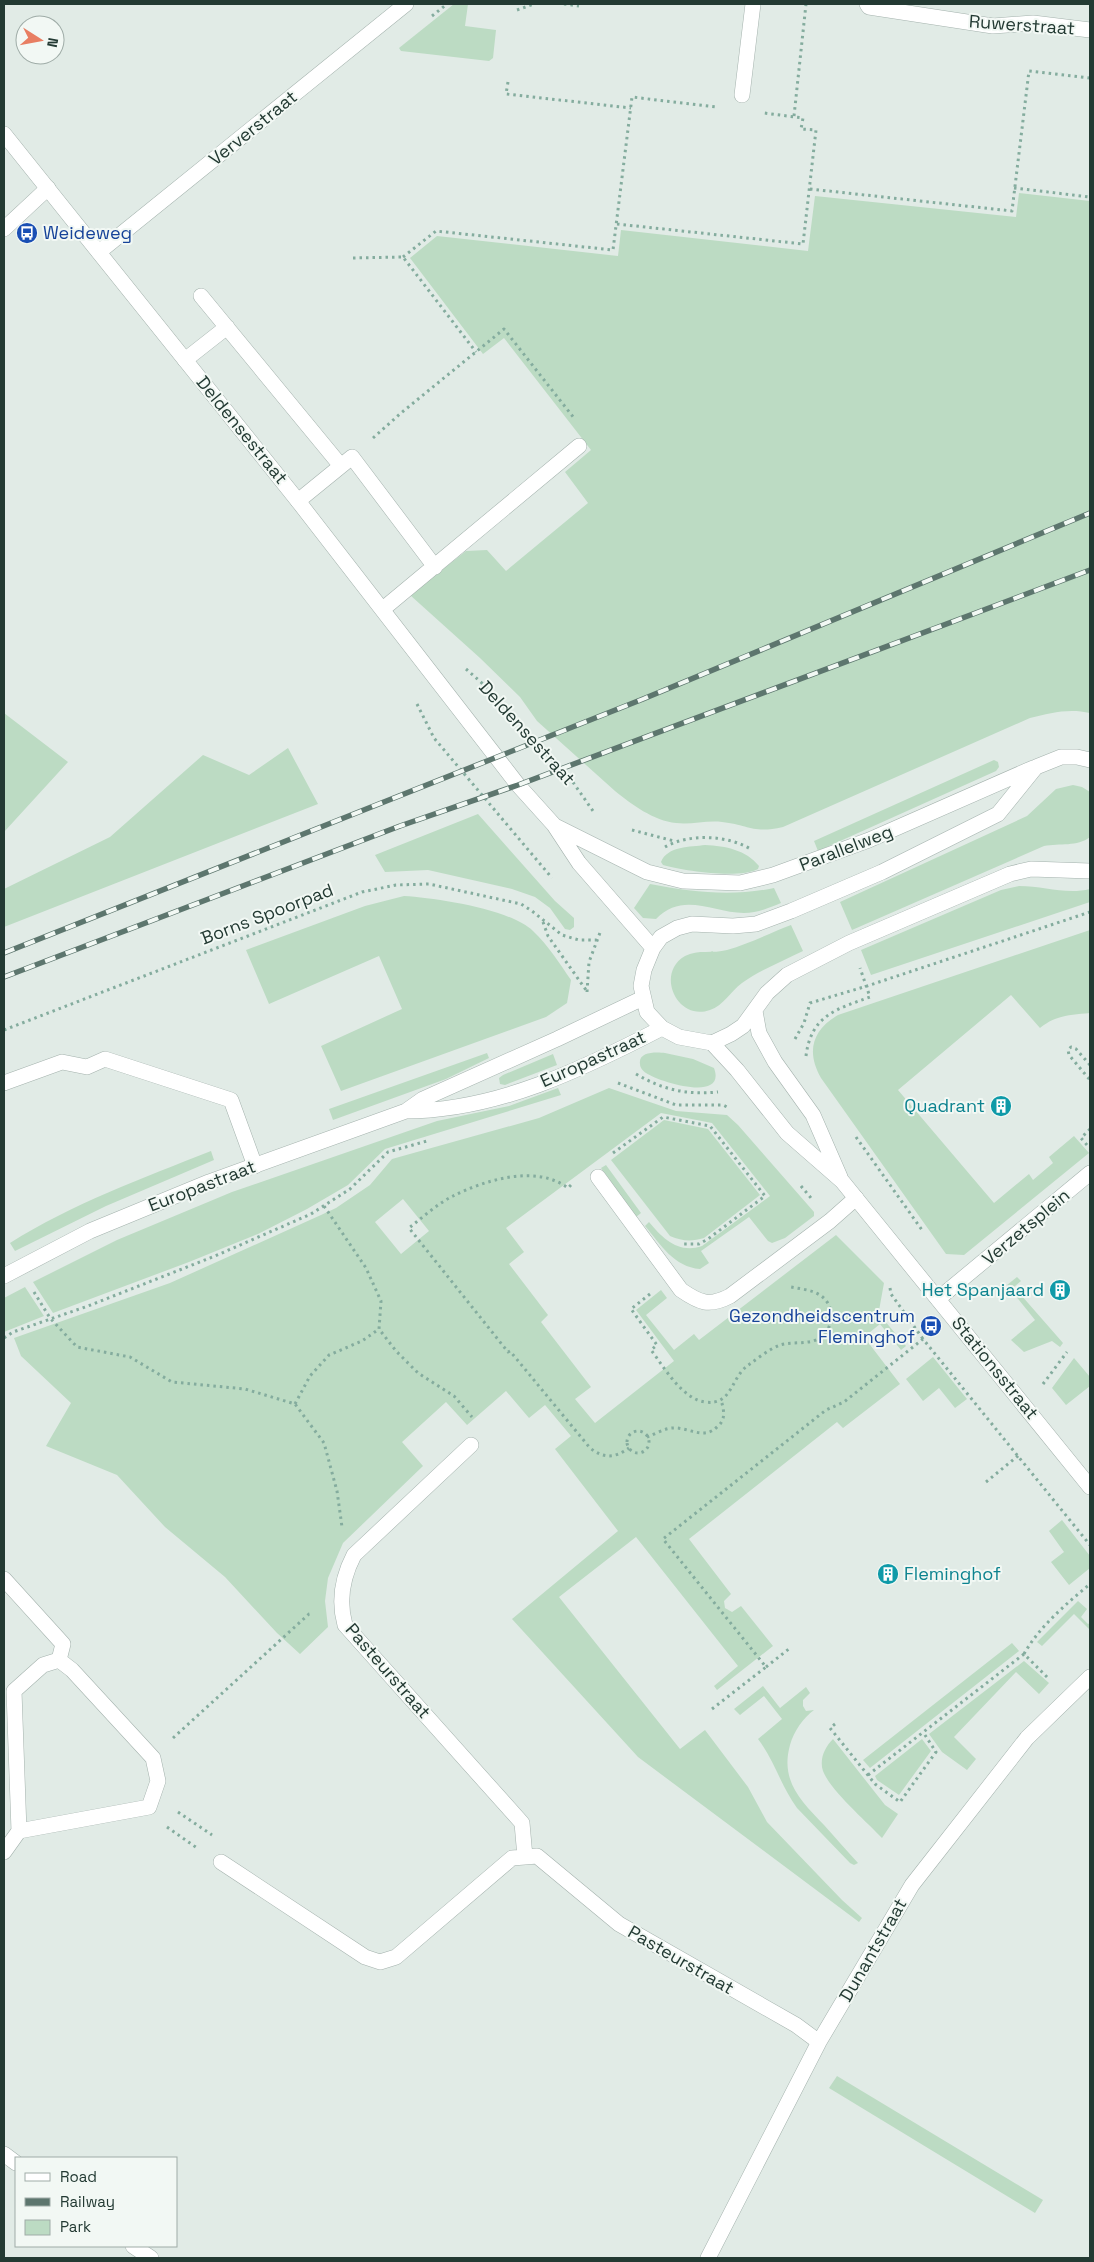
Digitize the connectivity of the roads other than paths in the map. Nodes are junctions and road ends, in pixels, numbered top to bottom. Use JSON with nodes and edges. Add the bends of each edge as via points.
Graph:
{"nodes":[{"id":1,"x":406,"y":4,"type":"edge"},
{"id":2,"x":753,"y":4,"type":"edge"},
{"id":3,"x":867,"y":4,"type":"edge"},
{"id":4,"x":1090,"y":30,"type":"edge"},
{"id":5,"x":741,"y":103,"type":"road end"},
{"id":6,"x":4,"y":134,"type":"edge"},
{"id":7,"x":48,"y":188,"type":"junction"},
{"id":8,"x":4,"y":229,"type":"edge"},
{"id":9,"x":99,"y":252,"type":"junction"},
{"id":10,"x":201,"y":296,"type":"dead end"},
{"id":11,"x":227,"y":327,"type":"junction"},
{"id":12,"x":185,"y":360,"type":"junction"},
{"id":13,"x":579,"y":446,"type":"road end"},
{"id":14,"x":347,"y":462,"type":"junction"},
{"id":15,"x":298,"y":501,"type":"junction"},
{"id":16,"x":435,"y":567,"type":"junction"},
{"id":17,"x":383,"y":609,"type":"junction"},
{"id":18,"x":1090,"y":760,"type":"edge"},
{"id":19,"x":1036,"y":767,"type":"junction"},
{"id":20,"x":554,"y":825,"type":"junction"},
{"id":21,"x":1090,"y":871,"type":"edge"},
{"id":22,"x":647,"y":872,"type":"joint"},
{"id":23,"x":653,"y":948,"type":"junction"},
{"id":24,"x":643,"y":998,"type":"junction"},
{"id":25,"x":755,"y":1011,"type":"junction"},
{"id":26,"x":662,"y":1028,"type":"junction"},
{"id":27,"x":712,"y":1043,"type":"junction"},
{"id":28,"x":4,"y":1083,"type":"edge"},
{"id":29,"x":406,"y":1110,"type":"junction"},
{"id":30,"x":255,"y":1166,"type":"junction"},
{"id":31,"x":595,"y":1173,"type":"road end"},
{"id":32,"x":1090,"y":1173,"type":"edge"},
{"id":33,"x":842,"y":1181,"type":"junction"},
{"id":34,"x":856,"y":1198,"type":"junction"},
{"id":35,"x":4,"y":1276,"type":"edge"},
{"id":36,"x":938,"y":1299,"type":"junction"},
{"id":37,"x":471,"y":1445,"type":"road end"},
{"id":38,"x":1090,"y":1487,"type":"edge"},
{"id":39,"x":4,"y":1579,"type":"edge"},
{"id":40,"x":59,"y":1660,"type":"junction"},
{"id":41,"x":1090,"y":1677,"type":"edge"},
{"id":42,"x":19,"y":1831,"type":"junction"},
{"id":43,"x":4,"y":1852,"type":"edge"},
{"id":44,"x":525,"y":1857,"type":"junction"},
{"id":45,"x":221,"y":1862,"type":"road end"},
{"id":46,"x":820,"y":2042,"type":"junction"},
{"id":47,"x":4,"y":2154,"type":"edge"},
{"id":48,"x":15,"y":2162,"type":"edge"},
{"id":49,"x":134,"y":2247,"type":"edge"},
{"id":50,"x":151,"y":2258,"type":"edge"},
{"id":51,"x":708,"y":2258,"type":"edge"}],
"edges":[{"from":1,"to":9,"type":"street","name":"Ververstraat"},
{"from":2,"to":5,"type":"street"},
{"from":3,"to":4,"type":"street","name":"Ruwerstraat","via":[[993,26],[1033,23]]},
{"from":6,"to":7,"type":"street","name":"Deldensestraat"},
{"from":7,"to":8,"type":"street"},
{"from":7,"to":9,"type":"street","name":"Deldensestraat"},
{"from":9,"to":12,"type":"street","name":"Deldensestraat"},
{"from":10,"to":11,"type":"street"},
{"from":11,"to":12,"type":"street","name":"Deldensestraat"},
{"from":11,"to":14,"type":"street"},
{"from":12,"to":15,"type":"street","name":"Deldensestraat"},
{"from":13,"to":16,"type":"street"},
{"from":14,"to":15,"type":"street","name":"Deldensestraat"},
{"from":14,"to":16,"type":"street"},
{"from":15,"to":17,"type":"street","name":"Deldensestraat"},
{"from":16,"to":17,"type":"street"},
{"from":17,"to":20,"type":"street","name":"Deldensestraat","via":[[518,785]]},
{"from":18,"to":19,"type":"street","name":"Parallelweg","via":[[1061,757]]},
{"from":19,"to":22,"type":"street","name":"Parallelweg","via":[[868,840],[773,875],[740,883],[684,881]]},
{"from":19,"to":23,"type":"street","via":[[998,814],[882,872],[756,924],[692,924],[677,928],[661,937]]},
{"from":20,"to":22,"type":"street","name":"Deldensestraat"},
{"from":20,"to":23,"type":"street","name":"Deldensestraat","via":[[579,863]]},
{"from":21,"to":25,"type":"street","via":[[1031,869],[990,881],[849,943],[787,975],[767,993]]},
{"from":23,"to":24,"type":"street","via":[[644,970]]},
{"from":24,"to":26,"type":"street","via":[[647,1012]]},
{"from":24,"to":29,"type":"street","name":"Europastraat","via":[[423,1099]]},
{"from":25,"to":27,"type":"street","via":[[743,1026]]},
{"from":25,"to":33,"type":"street","name":"Stationsstraat","via":[[759,1033],[813,1115]]},
{"from":26,"to":27,"type":"street","via":[[679,1037]]},
{"from":26,"to":29,"type":"street","name":"Europastraat","via":[[571,1072],[508,1095],[446,1109]]},
{"from":27,"to":33,"type":"street","name":"Stationsstraat","via":[[787,1133]]},
{"from":28,"to":30,"type":"street","via":[[62,1062],[87,1067],[105,1059],[231,1100]]},
{"from":29,"to":30,"type":"street","name":"Europastraat"},
{"from":30,"to":35,"type":"street","name":"Europastraat","via":[[90,1231]]},
{"from":31,"to":34,"type":"street","via":[[681,1290],[706,1303],[730,1296]]},
{"from":32,"to":36,"type":"street","name":"Verzetsplein"},
{"from":33,"to":34,"type":"street","name":"Stationsstraat"},
{"from":34,"to":36,"type":"street","name":"Stationsstraat"},
{"from":36,"to":38,"type":"street","name":"Stationsstraat"},
{"from":37,"to":44,"type":"street","name":"Pasteurstraat","via":[[354,1555],[345,1572],[340,1608],[345,1625],[522,1823]]},
{"from":39,"to":40,"type":"street","via":[[63,1644]]},
{"from":40,"to":42,"type":"street","via":[[43,1665],[14,1691]]},
{"from":40,"to":42,"type":"street","via":[[153,1758],[158,1781],[151,1801]]},
{"from":41,"to":46,"type":"street","name":"Dunantstraat","via":[[1028,1738],[912,1885]]},
{"from":42,"to":43,"type":"street"},
{"from":44,"to":45,"type":"street","via":[[512,1858],[396,1957],[380,1962],[365,1957]]},
{"from":44,"to":46,"type":"street","name":"Pasteurstraat","via":[[537,1856],[619,1924]]},
{"from":46,"to":51,"type":"street","name":"Dunantstraat"},
{"from":47,"to":48,"type":"street"},
{"from":49,"to":50,"type":"street"}]}
